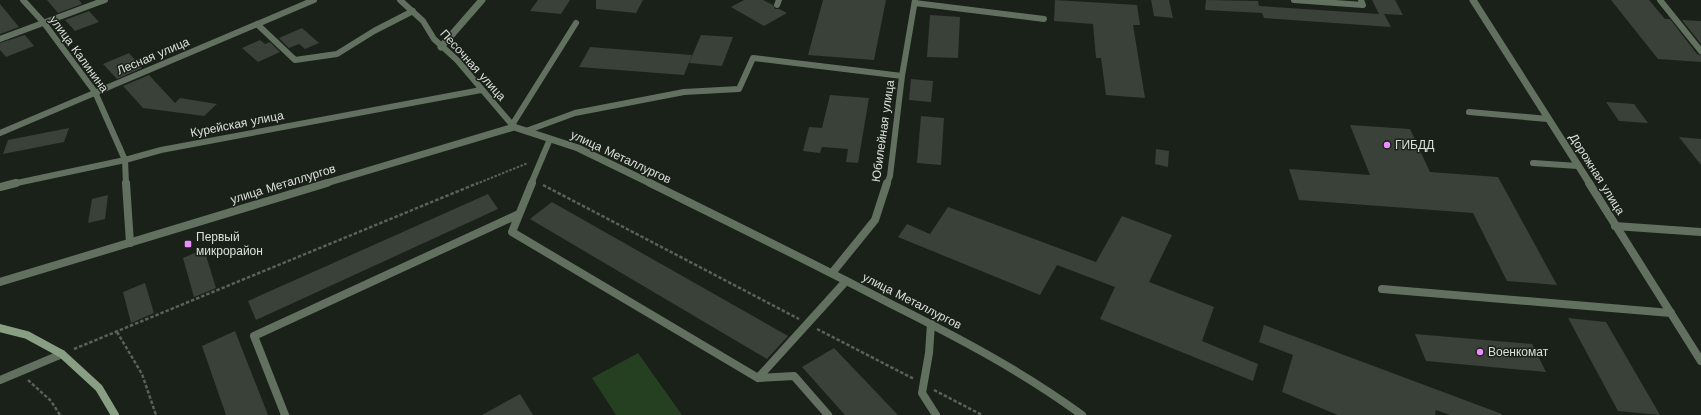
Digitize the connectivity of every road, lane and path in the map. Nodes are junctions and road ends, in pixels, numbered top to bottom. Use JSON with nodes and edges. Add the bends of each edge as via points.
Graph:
{"nodes":[{"id":1,"x":22,"y":0,"type":"edge"},
{"id":2,"x":105,"y":0,"type":"edge"},
{"id":3,"x":314,"y":0,"type":"edge"},
{"id":4,"x":400,"y":0,"type":"edge"},
{"id":5,"x":482,"y":0,"type":"edge"},
{"id":6,"x":1294,"y":0,"type":"edge"},
{"id":7,"x":1361,"y":0,"type":"edge"},
{"id":8,"x":1473,"y":0,"type":"edge"},
{"id":9,"x":1660,"y":0,"type":"edge"},
{"id":10,"x":915,"y":1,"type":"edge"},
{"id":11,"x":413,"y":11,"type":"junction"},
{"id":12,"x":1044,"y":19,"type":"dead end"},
{"id":13,"x":44,"y":23,"type":"junction"},
{"id":14,"x":576,"y":23,"type":"dead end"},
{"id":15,"x":257,"y":24,"type":"junction"},
{"id":16,"x":0,"y":39,"type":"edge"},
{"id":17,"x":441,"y":47,"type":"junction"},
{"id":18,"x":1701,"y":51,"type":"edge"},
{"id":19,"x":902,"y":76,"type":"junction"},
{"id":20,"x":481,"y":90,"type":"junction"},
{"id":21,"x":95,"y":92,"type":"junction"},
{"id":22,"x":1469,"y":112,"type":"dead end"},
{"id":23,"x":1548,"y":119,"type":"junction"},
{"id":24,"x":513,"y":126,"type":"junction"},
{"id":25,"x":526,"y":131,"type":"junction"},
{"id":26,"x":0,"y":133,"type":"edge"},
{"id":27,"x":550,"y":139,"type":"junction"},
{"id":28,"x":543,"y":157,"type":"junction"},
{"id":29,"x":125,"y":160,"type":"junction"},
{"id":30,"x":1533,"y":163,"type":"dead end"},
{"id":31,"x":1578,"y":166,"type":"junction"},
{"id":32,"x":533,"y":180,"type":"junction"},
{"id":33,"x":0,"y":187,"type":"edge"},
{"id":34,"x":519,"y":214,"type":"junction"},
{"id":35,"x":1615,"y":226,"type":"junction"},
{"id":36,"x":1701,"y":232,"type":"edge"},
{"id":37,"x":130,"y":243,"type":"junction"},
{"id":38,"x":832,"y":273,"type":"junction"},
{"id":39,"x":846,"y":281,"type":"junction"},
{"id":40,"x":0,"y":282,"type":"edge"},
{"id":41,"x":1382,"y":289,"type":"dead end"},
{"id":42,"x":1671,"y":313,"type":"junction"},
{"id":43,"x":808,"y":324,"type":"junction"},
{"id":44,"x":931,"y":324,"type":"junction"},
{"id":45,"x":0,"y":328,"type":"edge"},
{"id":46,"x":117,"y":332,"type":"junction"},
{"id":47,"x":62,"y":354,"type":"junction"},
{"id":48,"x":1701,"y":361,"type":"edge"},
{"id":49,"x":19,"y":372,"type":"junction"},
{"id":50,"x":758,"y":378,"type":"junction"},
{"id":51,"x":0,"y":380,"type":"edge"},
{"id":52,"x":924,"y":385,"type":"junction"},
{"id":53,"x":60,"y":415,"type":"edge"},
{"id":54,"x":115,"y":415,"type":"edge"},
{"id":55,"x":156,"y":415,"type":"edge"},
{"id":56,"x":285,"y":415,"type":"edge"},
{"id":57,"x":828,"y":415,"type":"edge"},
{"id":58,"x":936,"y":415,"type":"edge"},
{"id":59,"x":982,"y":415,"type":"edge"},
{"id":60,"x":1082,"y":415,"type":"edge"}],
"edges":[{"from":1,"to":13,"type":"lane","name":"улица Калинина"},
{"from":2,"to":13,"type":"lane"},
{"from":3,"to":15,"type":"lane","name":"Лесная улица"},
{"from":4,"to":11,"type":"lane","name":"Песочная улица"},
{"from":5,"to":17,"type":"street"},
{"from":6,"to":7,"type":"lane","via":[[1363,5]]},
{"from":8,"to":23,"type":"street","name":"Дорожная улица"},
{"from":9,"to":18,"type":"lane"},
{"from":10,"to":12,"type":"lane"},
{"from":10,"to":19,"type":"lane","name":"Юбилейная улица"},
{"from":11,"to":15,"type":"lane","via":[[337,54],[295,60]]},
{"from":11,"to":17,"type":"lane","name":"Песочная улица"},
{"from":13,"to":16,"type":"lane"},
{"from":13,"to":21,"type":"lane","name":"улица Калинина"},
{"from":14,"to":24,"type":"lane"},
{"from":15,"to":21,"type":"lane","name":"Лесная улица"},
{"from":17,"to":20,"type":"lane","name":"Песочная улица","via":[[457,60]]},
{"from":19,"to":25,"type":"lane","via":[[753,58],[739,88],[684,92],[575,113]]},
{"from":19,"to":38,"type":"lane","name":"Юбилейная улица","via":[[890,176],[875,220]]},
{"from":20,"to":24,"type":"lane","name":"Песочная улица"},
{"from":20,"to":29,"type":"lane","name":"Курейская улица","via":[[161,150]]},
{"from":21,"to":26,"type":"lane","name":"Лесная улица"},
{"from":21,"to":29,"type":"lane","name":"улица Калинина"},
{"from":22,"to":23,"type":"lane"},
{"from":23,"to":31,"type":"street","name":"Дорожная улица"},
{"from":24,"to":25,"type":"street","name":"улица Металлургов"},
{"from":24,"to":37,"type":"street","name":"улица Металлургов"},
{"from":25,"to":27,"type":"street","name":"улица Металлургов"},
{"from":27,"to":28,"type":"lane"},
{"from":27,"to":38,"type":"street","name":"улица Металлургов","via":[[578,148]]},
{"from":28,"to":32,"type":"lane"},
{"from":28,"to":46,"type":"path"},
{"from":29,"to":33,"type":"lane","name":"Курейская улица"},
{"from":29,"to":37,"type":"lane","name":"улица Калинина"},
{"from":30,"to":31,"type":"lane"},
{"from":31,"to":35,"type":"street","name":"Дорожная улица"},
{"from":32,"to":34,"type":"lane"},
{"from":32,"to":43,"type":"path"},
{"from":34,"to":50,"type":"lane","via":[[512,232]]},
{"from":34,"to":56,"type":"lane","via":[[254,336]]},
{"from":35,"to":36,"type":"lane"},
{"from":35,"to":42,"type":"street","name":"Дорожная улица"},
{"from":37,"to":40,"type":"street","name":"улица Металлургов"},
{"from":38,"to":39,"type":"street","name":"улица Металлургов"},
{"from":39,"to":43,"type":"lane"},
{"from":39,"to":44,"type":"street","name":"улица Металлургов"},
{"from":41,"to":42,"type":"lane"},
{"from":42,"to":48,"type":"street","name":"Дорожная улица"},
{"from":43,"to":50,"type":"lane"},
{"from":43,"to":52,"type":"path"},
{"from":44,"to":52,"type":"lane"},
{"from":44,"to":60,"type":"street","name":"улица Металлургов","via":[[1048,390]]},
{"from":45,"to":47,"type":"main road","via":[[27,336]]},
{"from":46,"to":47,"type":"path"},
{"from":46,"to":55,"type":"path","via":[[142,374]]},
{"from":47,"to":49,"type":"lane"},
{"from":47,"to":54,"type":"main road","via":[[99,388]]},
{"from":49,"to":51,"type":"lane"},
{"from":49,"to":53,"type":"path","via":[[51,400]]},
{"from":50,"to":57,"type":"lane","via":[[794,376]]},
{"from":52,"to":58,"type":"lane","via":[[922,393]]},
{"from":52,"to":59,"type":"path"}]}
